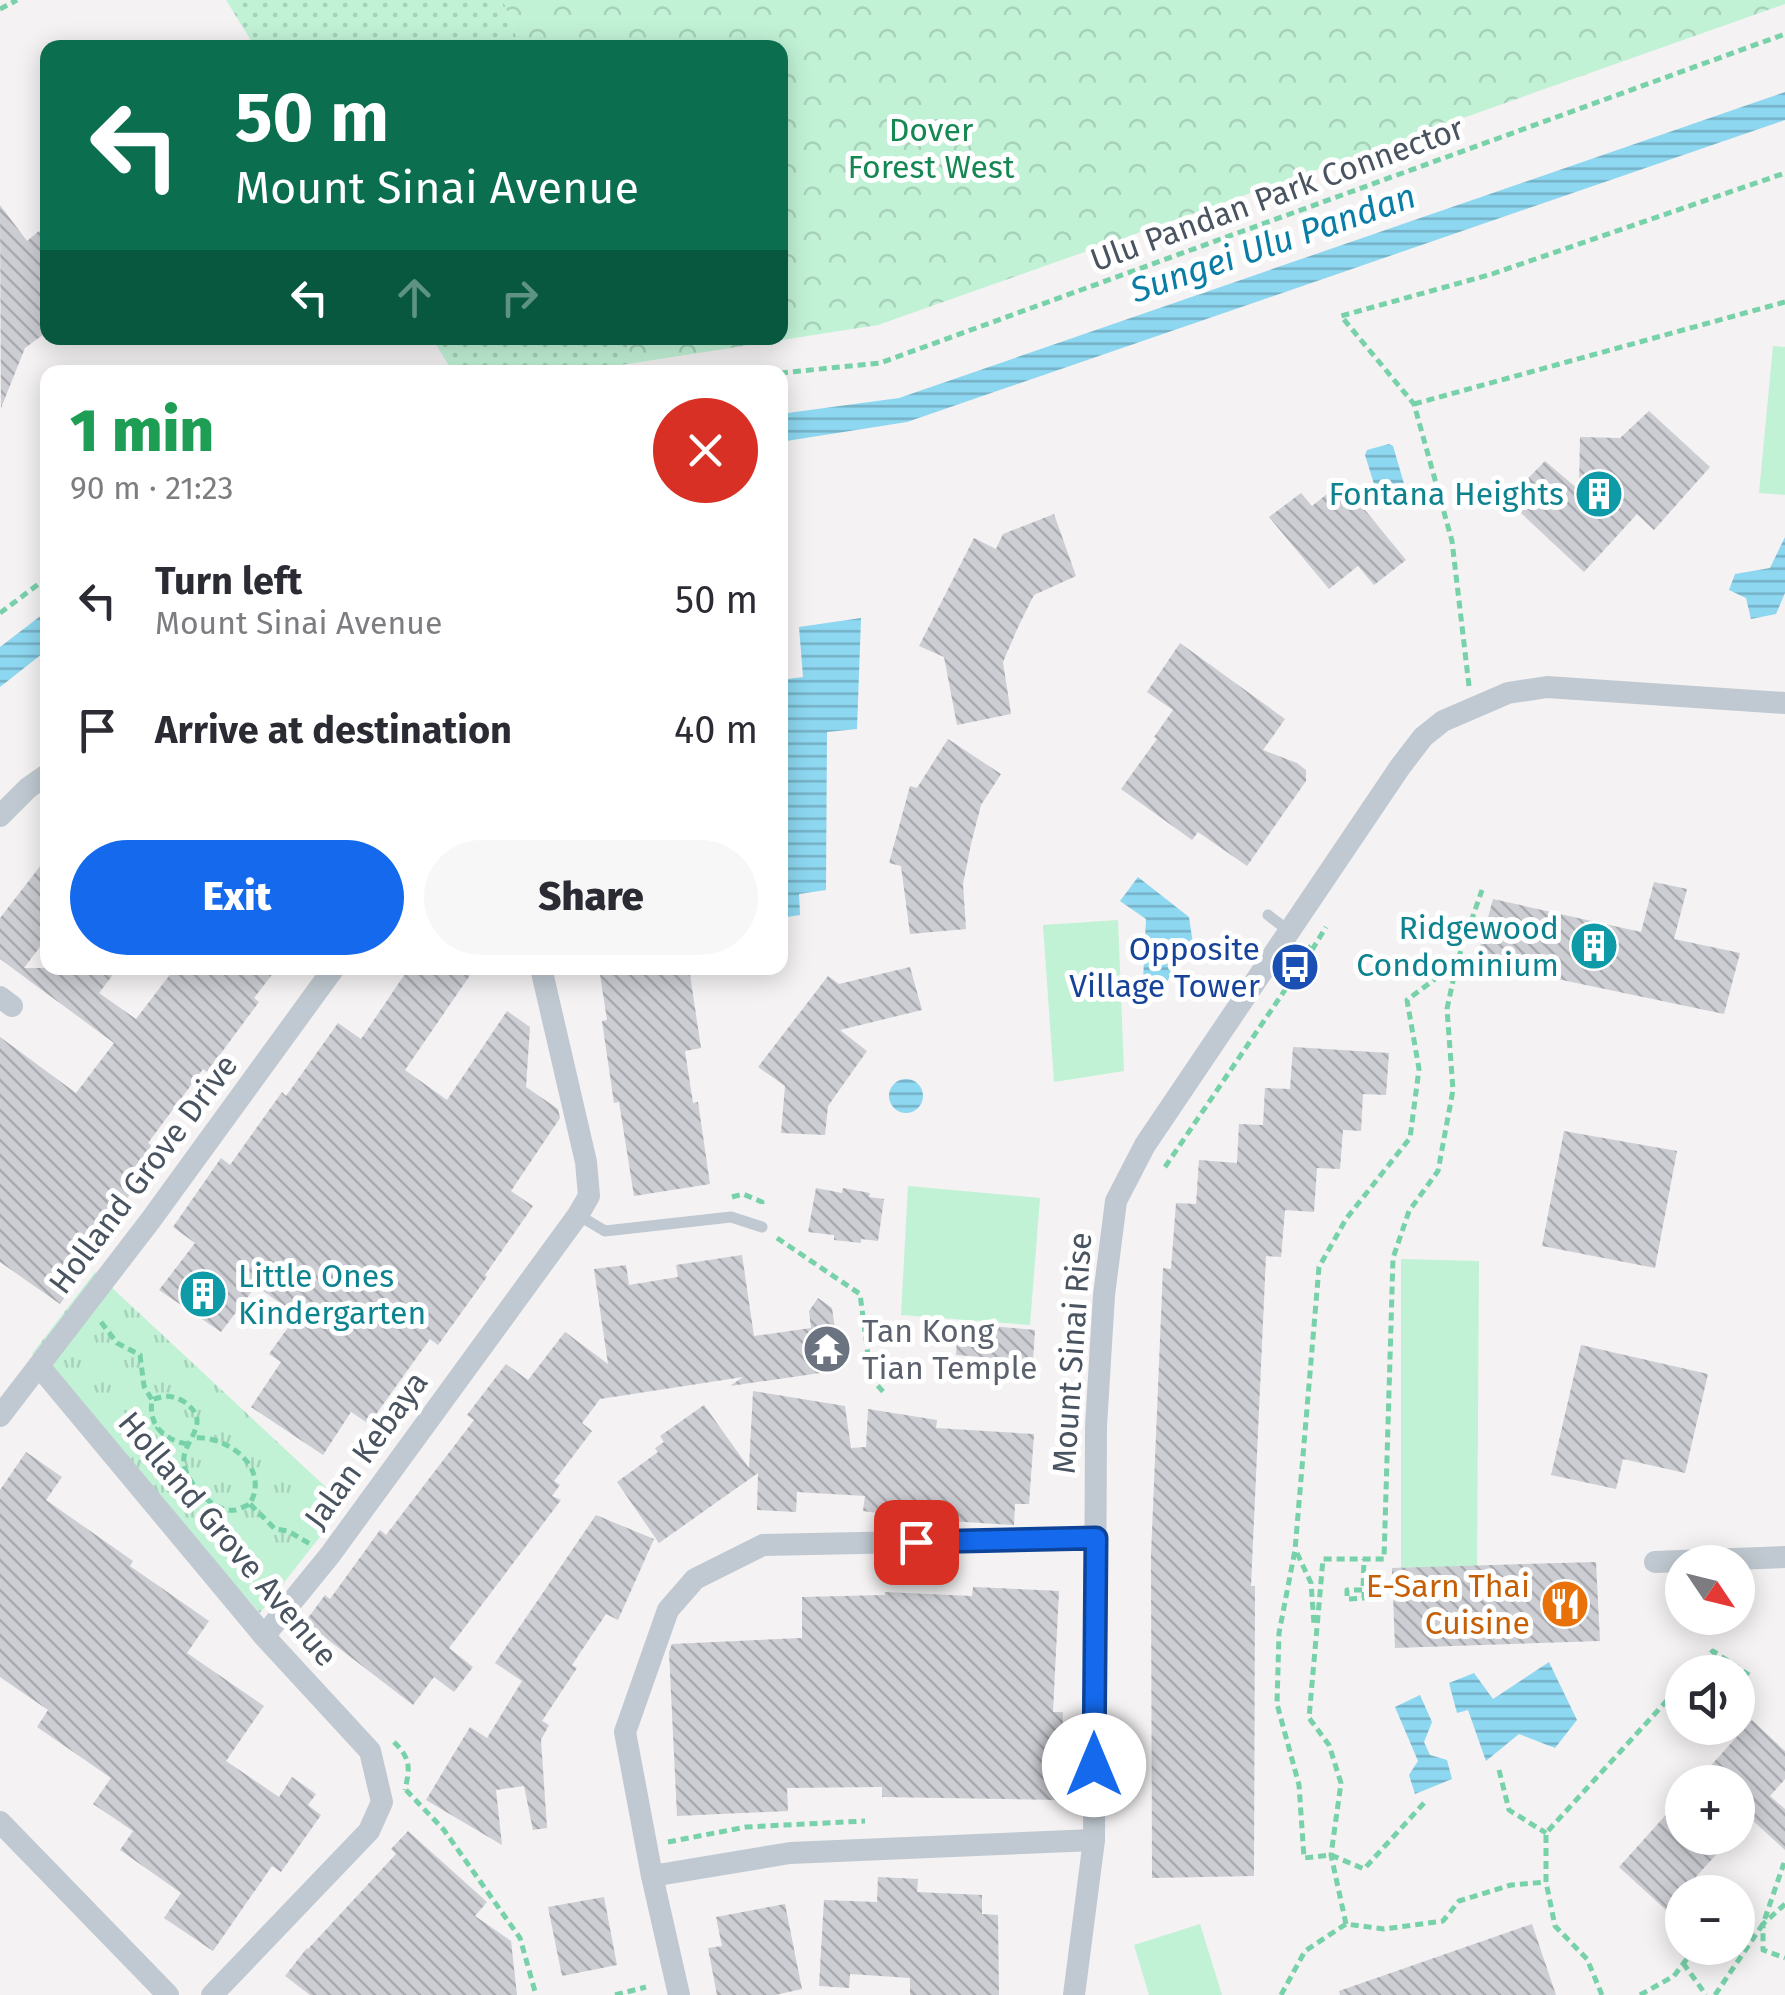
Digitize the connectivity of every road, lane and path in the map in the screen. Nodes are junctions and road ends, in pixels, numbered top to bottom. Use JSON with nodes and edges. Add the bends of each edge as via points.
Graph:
{"nodes":[{"id":1,"x":16,"y":0,"type":"edge"},
{"id":2,"x":0,"y":9,"type":"edge"},
{"id":3,"x":1785,"y":34,"type":"edge"},
{"id":4,"x":1785,"y":173,"type":"edge"},
{"id":5,"x":1785,"y":302,"type":"edge"},
{"id":6,"x":788,"y":372,"type":"edge"},
{"id":7,"x":1414,"y":404,"type":"junction"},
{"id":8,"x":40,"y":583,"type":"edge"},
{"id":9,"x":0,"y":613,"type":"edge"},
{"id":10,"x":1482,"y":685,"type":"dead end"},
{"id":11,"x":1785,"y":703,"type":"edge"},
{"id":12,"x":40,"y":780,"type":"edge"},
{"id":13,"x":0,"y":816,"type":"edge"},
{"id":14,"x":1482,"y":890,"type":"dead end"},
{"id":15,"x":1268,"y":915,"type":"dead end"},
{"id":16,"x":1332,"y":917,"type":"dead end"},
{"id":17,"x":1289,"y":932,"type":"junction"},
{"id":18,"x":1312,"y":950,"type":"junction"},
{"id":19,"x":1457,"y":962,"type":"junction"},
{"id":20,"x":329,"y":975,"type":"edge"},
{"id":21,"x":543,"y":975,"type":"edge"},
{"id":22,"x":1163,"y":1169,"type":"dead end"},
{"id":23,"x":578,"y":1215,"type":"junction"},
{"id":24,"x":762,"y":1228,"type":"joint"},
{"id":25,"x":86,"y":1304,"type":"junction"},
{"id":26,"x":39,"y":1366,"type":"junction"},
{"id":27,"x":886,"y":1395,"type":"dead end"},
{"id":28,"x":152,"y":1400,"type":"junction"},
{"id":29,"x":0,"y":1416,"type":"edge"},
{"id":30,"x":194,"y":1438,"type":"junction"},
{"id":31,"x":188,"y":1444,"type":"junction"},
{"id":32,"x":250,"y":1504,"type":"junction"},
{"id":33,"x":1096,"y":1538,"type":"junction"},
{"id":34,"x":1295,"y":1550,"type":"junction"},
{"id":35,"x":330,"y":1555,"type":"junction"},
{"id":36,"x":1785,"y":1557,"type":"edge"},
{"id":37,"x":1364,"y":1559,"type":"junction"},
{"id":38,"x":1655,"y":1562,"type":"dead end"},
{"id":39,"x":1368,"y":1596,"type":"dead end"},
{"id":40,"x":264,"y":1636,"type":"junction"},
{"id":41,"x":1316,"y":1642,"type":"junction"},
{"id":42,"x":1665,"y":1702,"type":"edge"},
{"id":43,"x":394,"y":1742,"type":"dead end"},
{"id":44,"x":370,"y":1751,"type":"junction"},
{"id":45,"x":1499,"y":1770,"type":"dead end"},
{"id":46,"x":406,"y":1790,"type":"junction"},
{"id":47,"x":1424,"y":1803,"type":"dead end"},
{"id":48,"x":403,"y":1805,"type":"dead end"},
{"id":49,"x":0,"y":1822,"type":"edge"},
{"id":50,"x":1546,"y":1832,"type":"junction"},
{"id":51,"x":1094,"y":1840,"type":"junction"},
{"id":52,"x":1331,"y":1855,"type":"junction"},
{"id":53,"x":1784,"y":1863,"type":"edge"},
{"id":54,"x":652,"y":1876,"type":"junction"},
{"id":55,"x":1546,"y":1882,"type":"junction"},
{"id":56,"x":1785,"y":1904,"type":"edge"},
{"id":57,"x":1346,"y":1924,"type":"junction"},
{"id":58,"x":1763,"y":1924,"type":"junction"},
{"id":59,"x":1785,"y":1958,"type":"edge"},
{"id":60,"x":1682,"y":1965,"type":"edge"},
{"id":61,"x":1684,"y":1965,"type":"edge"},
{"id":62,"x":646,"y":1987,"type":"dead end"},
{"id":63,"x":168,"y":1995,"type":"edge"},
{"id":64,"x":212,"y":1995,"type":"edge"},
{"id":65,"x":536,"y":1995,"type":"edge"},
{"id":66,"x":615,"y":1995,"type":"edge"},
{"id":67,"x":680,"y":1995,"type":"edge"},
{"id":68,"x":1074,"y":1995,"type":"edge"},
{"id":69,"x":1280,"y":1995,"type":"edge"},
{"id":70,"x":1602,"y":1995,"type":"edge"},
{"id":71,"x":1640,"y":1995,"type":"edge"},
{"id":72,"x":1706,"y":1995,"type":"edge"},
{"id":73,"x":1715,"y":1995,"type":"edge"}],
"edges":[{"from":1,"to":2,"type":"path"},
{"from":3,"to":6,"type":"path","name":"Ulu Pandan Park Connector","via":[[880,363]]},
{"from":4,"to":7,"type":"path","via":[[1492,274],[1342,316]]},
{"from":5,"to":7,"type":"path"},
{"from":7,"to":10,"type":"path","via":[[1452,540],[1469,690]]},
{"from":8,"to":9,"type":"path"},
{"from":11,"to":17,"type":"street","name":"Mount Sinai Rise","via":[[1546,686],[1471,708],[1422,737]]},
{"from":12,"to":13,"type":"street"},
{"from":14,"to":19,"type":"path"},
{"from":15,"to":17,"type":"lane"},
{"from":16,"to":18,"type":"path"},
{"from":17,"to":18,"type":"path"},
{"from":17,"to":33,"type":"street","name":"Mount Sinai Rise","via":[[1144,1145],[1116,1201],[1097,1407]]},
{"from":18,"to":22,"type":"path"},
{"from":19,"to":34,"type":"path","via":[[1408,1000],[1418,1069],[1410,1138],[1346,1219],[1318,1267]]},
{"from":19,"to":37,"type":"path","via":[[1447,1009],[1454,1090],[1438,1170],[1409,1212],[1393,1258],[1384,1559]]},
{"from":20,"to":25,"type":"street","name":"Holland Grove Drive"},
{"from":21,"to":23,"type":"street","name":"Jalan Kebaya","via":[[586,1162],[589,1196]]},
{"from":23,"to":24,"type":"lane","via":[[606,1231],[731,1217]]},
{"from":23,"to":35,"type":"street","name":"Jalan Kebaya"},
{"from":24,"to":27,"type":"path","via":[[860,1294],[871,1378]]},
{"from":25,"to":26,"type":"street","name":"Holland Grove Drive"},
{"from":25,"to":28,"type":"path","via":[[117,1343],[140,1355]]},
{"from":26,"to":29,"type":"street","name":"Holland Grove Drive"},
{"from":26,"to":40,"type":"street","name":"Holland Grove Avenue"},
{"from":28,"to":30,"type":"path","via":[[170,1396],[189,1406],[198,1426]]},
{"from":28,"to":31,"type":"path","via":[[158,1428]]},
{"from":30,"to":31,"type":"path"},
{"from":30,"to":32,"type":"path","via":[[230,1446],[243,1457],[256,1488]]},
{"from":31,"to":32,"type":"path","via":[[183,1461],[194,1486],[222,1508]]},
{"from":32,"to":35,"type":"path","via":[[275,1530]]},
{"from":33,"to":51,"type":"street","name":"Mount Sinai Rise"},
{"from":33,"to":54,"type":"street","via":[[763,1545],[694,1579],[668,1610],[624,1732]]},
{"from":34,"to":41,"type":"path","via":[[1312,1583]]},
{"from":34,"to":52,"type":"path","via":[[1279,1633],[1277,1704],[1299,1785],[1304,1858]]},
{"from":35,"to":40,"type":"street","name":"Jalan Kebaya"},
{"from":36,"to":38,"type":"street"},
{"from":37,"to":39,"type":"path","via":[[1363,1590],[1347,1590],[1347,1599],[1364,1598],[1364,1592],[1349,1592],[1349,1598]]},
{"from":37,"to":41,"type":"path","via":[[1323,1559]]},
{"from":40,"to":44,"type":"street","name":"Holland Grove Avenue"},
{"from":41,"to":52,"type":"path","via":[[1309,1718],[1328,1745],[1341,1783]]},
{"from":42,"to":50,"type":"path"},
{"from":43,"to":46,"type":"path","via":[[406,1755]]},
{"from":44,"to":46,"type":"path"},
{"from":44,"to":64,"type":"street","via":[[382,1802],[368,1831]]},
{"from":45,"to":50,"type":"path","via":[[1508,1810]]},
{"from":46,"to":48,"type":"path"},
{"from":46,"to":65,"type":"path","via":[[444,1830],[520,1938]]},
{"from":47,"to":52,"type":"path","via":[[1364,1869]]},
{"from":49,"to":63,"type":"street"},
{"from":50,"to":55,"type":"path"},
{"from":51,"to":54,"type":"street","via":[[790,1853]]},
{"from":51,"to":68,"type":"street","name":"Mount Sinai Rise"},
{"from":52,"to":57,"type":"path"},
{"from":53,"to":58,"type":"path"},
{"from":54,"to":67,"type":"street"},
{"from":55,"to":57,"type":"path","via":[[1459,1901],[1442,1921],[1384,1929]]},
{"from":55,"to":70,"type":"path","via":[[1555,1926],[1587,1959]]},
{"from":56,"to":58,"type":"path"},
{"from":57,"to":69,"type":"path","via":[[1305,1951]]},
{"from":58,"to":59,"type":"path","via":[[1763,1950]]},
{"from":58,"to":73,"type":"path"},
{"from":60,"to":71,"type":"path"},
{"from":61,"to":72,"type":"path"},
{"from":62,"to":66,"type":"path"}]}
